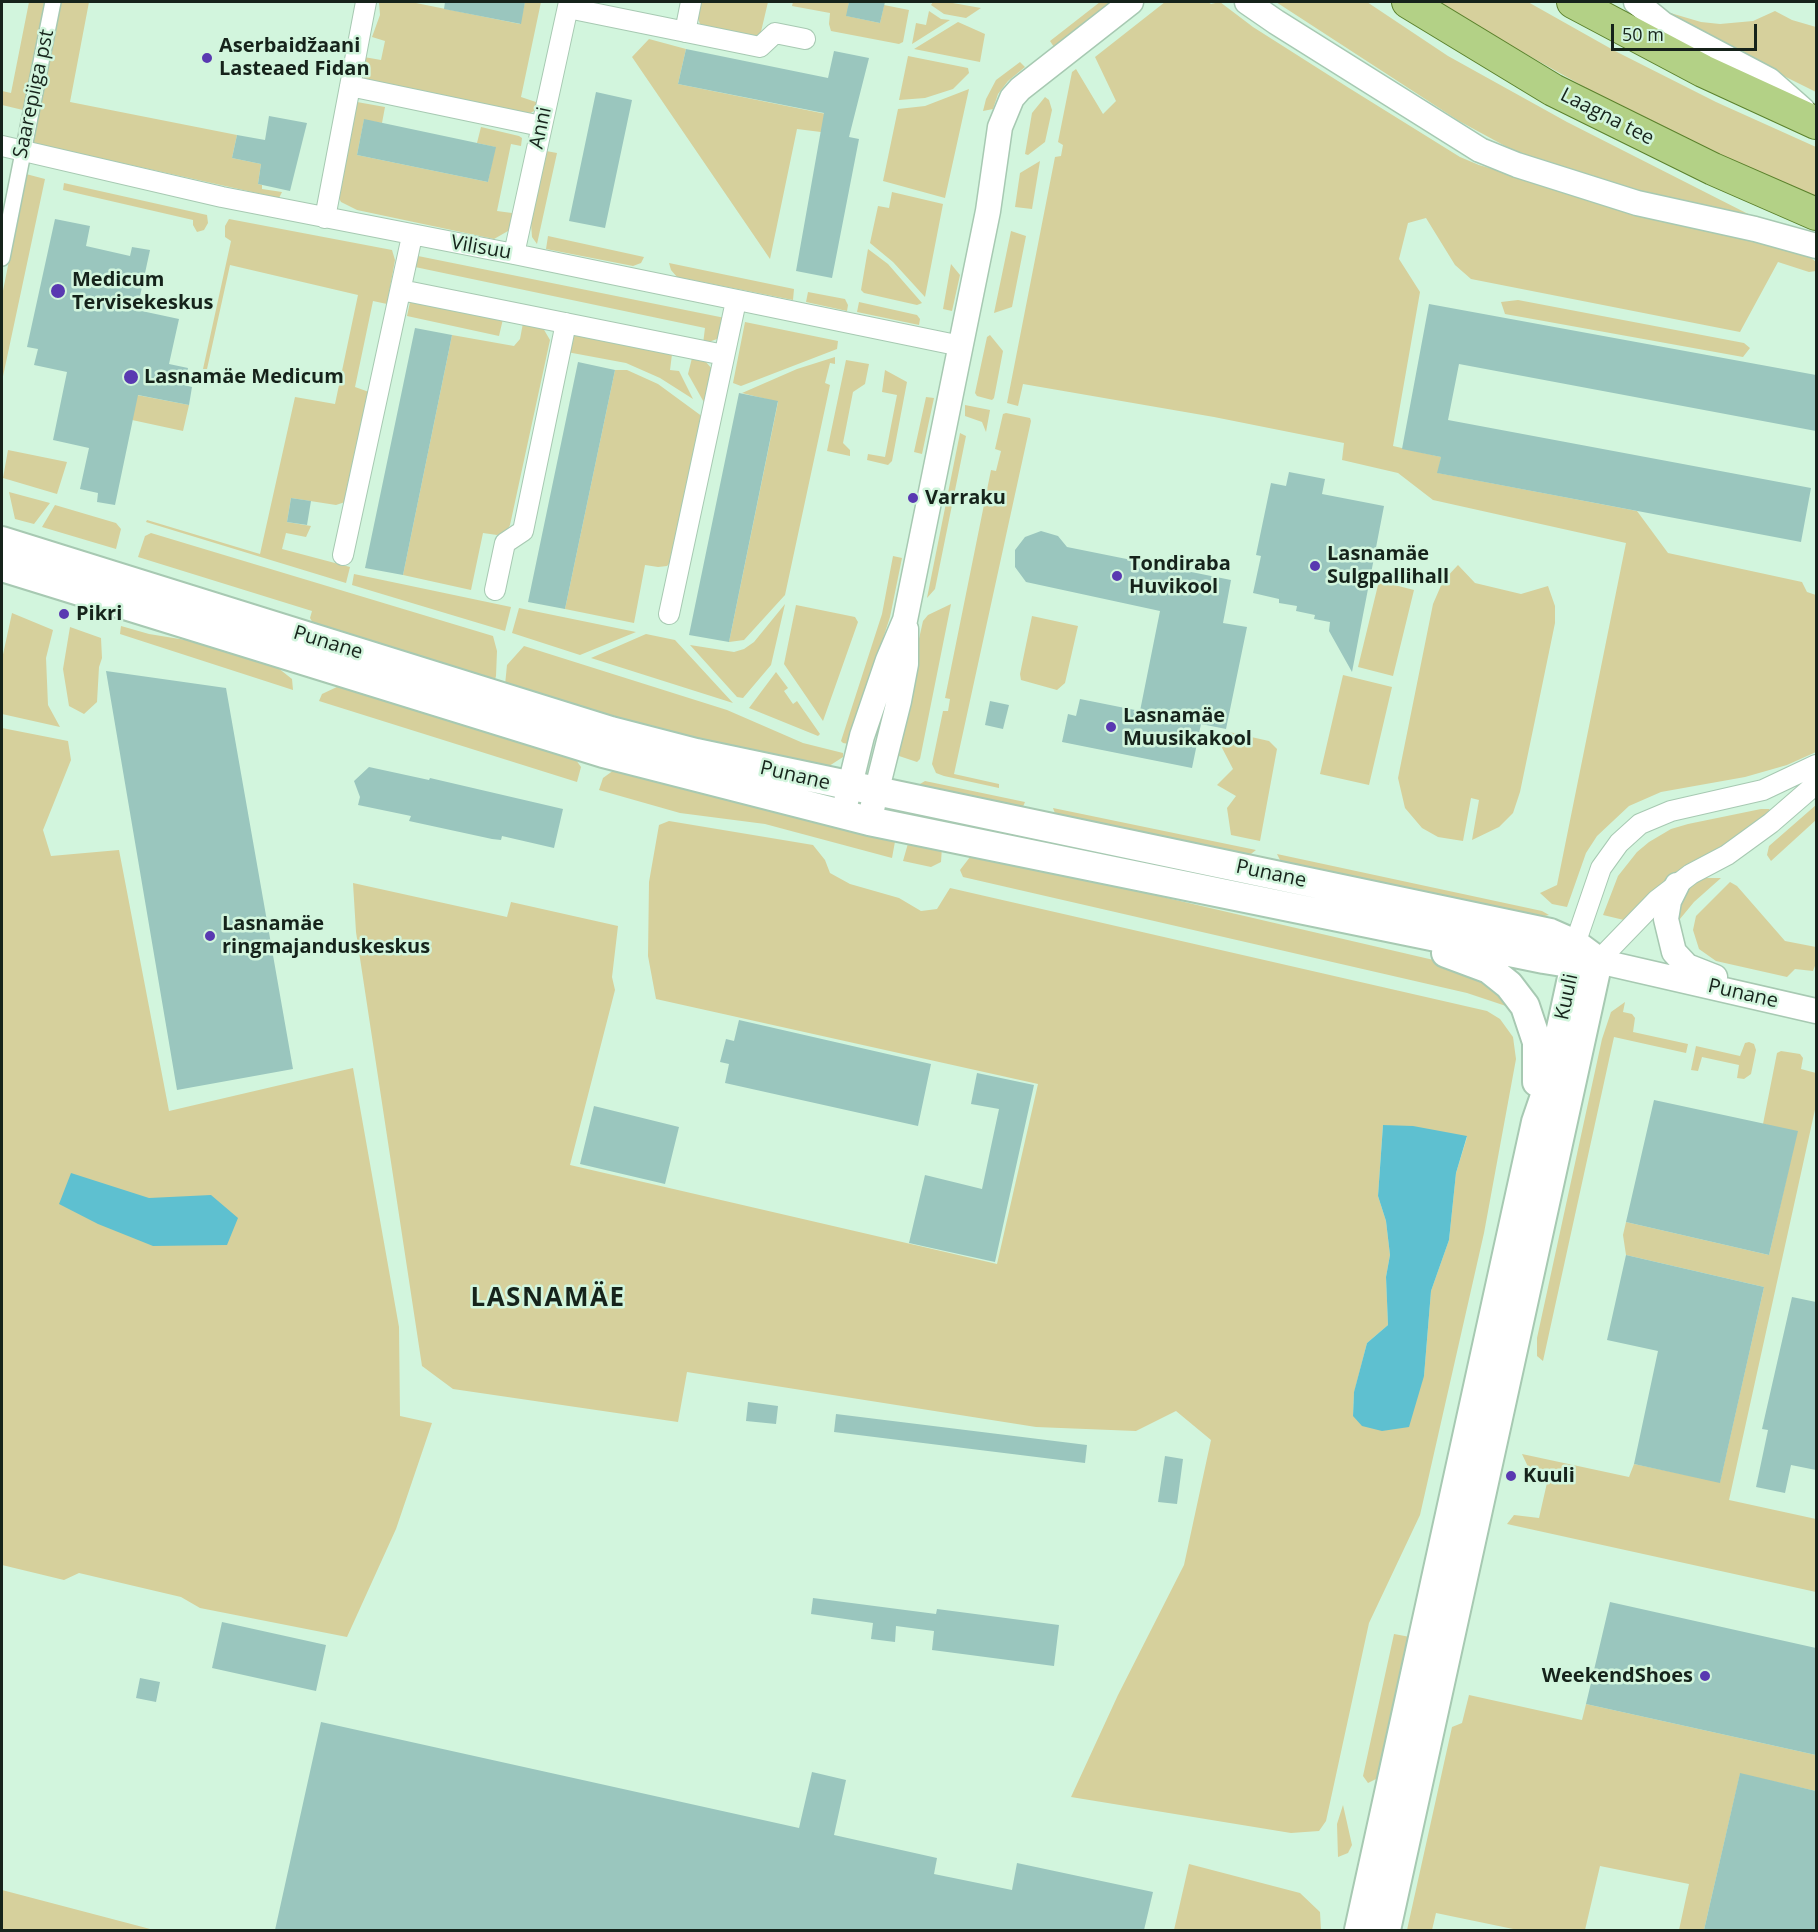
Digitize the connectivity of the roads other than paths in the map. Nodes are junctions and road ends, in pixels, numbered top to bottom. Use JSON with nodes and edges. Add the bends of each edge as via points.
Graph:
{"nodes":[{"id":1,"x":53,"y":2,"type":"edge"},
{"id":2,"x":366,"y":2,"type":"edge"},
{"id":3,"x":691,"y":2,"type":"edge"},
{"id":4,"x":1131,"y":2,"type":"edge"},
{"id":5,"x":1247,"y":2,"type":"edge"},
{"id":6,"x":1408,"y":2,"type":"edge"},
{"id":7,"x":1573,"y":2,"type":"edge"},
{"id":8,"x":1636,"y":2,"type":"edge"},
{"id":9,"x":568,"y":5,"type":"edge"},
{"id":10,"x":685,"y":32,"type":"junction"},
{"id":11,"x":805,"y":39,"type":"dead end"},
{"id":12,"x":350,"y":86,"type":"junction"},
{"id":13,"x":1816,"y":122,"type":"edge"},
{"id":14,"x":542,"y":126,"type":"junction"},
{"id":15,"x":2,"y":146,"type":"edge"},
{"id":16,"x":22,"y":151,"type":"junction"},
{"id":17,"x":1816,"y":213,"type":"edge"},
{"id":18,"x":325,"y":219,"type":"junction"},
{"id":19,"x":412,"y":236,"type":"junction"},
{"id":20,"x":1816,"y":246,"type":"edge"},
{"id":21,"x":514,"y":254,"type":"junction"},
{"id":22,"x":2,"y":258,"type":"edge"},
{"id":23,"x":401,"y":290,"type":"junction"},
{"id":24,"x":736,"y":301,"type":"junction"},
{"id":25,"x":566,"y":323,"type":"junction"},
{"id":26,"x":961,"y":346,"type":"junction"},
{"id":27,"x":724,"y":356,"type":"junction"},
{"id":28,"x":2,"y":541,"type":"edge"},
{"id":29,"x":343,"y":555,"type":"dead end"},
{"id":30,"x":2,"y":567,"type":"edge"},
{"id":31,"x":495,"y":590,"type":"dead end"},
{"id":32,"x":669,"y":614,"type":"dead end"},
{"id":33,"x":1816,"y":765,"type":"edge"},
{"id":34,"x":1816,"y":784,"type":"edge"},
{"id":35,"x":859,"y":804,"type":"junction"},
{"id":36,"x":1677,"y":885,"type":"junction"},
{"id":37,"x":1362,"y":923,"type":"junction"},
{"id":38,"x":1583,"y":956,"type":"junction"},
{"id":39,"x":1779,"y":1002,"type":"junction"},
{"id":40,"x":1816,"y":1011,"type":"edge"},
{"id":41,"x":1536,"y":1122,"type":"junction"},
{"id":42,"x":1359,"y":1930,"type":"edge"},
{"id":43,"x":1386,"y":1930,"type":"edge"}],
"edges":[{"from":1,"to":16,"type":"street","name":"Saarepiiga pst"},
{"from":2,"to":12,"type":"street"},
{"from":3,"to":10,"type":"street"},
{"from":4,"to":26,"type":"street","via":[[1012,98],[997,143],[988,211]]},
{"from":5,"to":20,"type":"street","via":[[1480,150],[1637,204]]},
{"from":6,"to":17,"type":"main road","name":"Laagna tee","via":[[1553,90],[1713,169]]},
{"from":7,"to":13,"type":"main road","via":[[1703,71]]},
{"from":8,"to":13,"type":"street","via":[[1663,24],[1769,80]]},
{"from":9,"to":10,"type":"street"},
{"from":9,"to":14,"type":"street","name":"Anni"},
{"from":10,"to":11,"type":"street","via":[[760,47],[775,33]]},
{"from":12,"to":14,"type":"street"},
{"from":12,"to":18,"type":"street"},
{"from":14,"to":21,"type":"street","name":"Anni"},
{"from":15,"to":16,"type":"street","name":"Vilisuu"},
{"from":16,"to":18,"type":"street","name":"Vilisuu"},
{"from":16,"to":22,"type":"street","name":"Saarepiiga pst"},
{"from":18,"to":19,"type":"street","name":"Vilisuu"},
{"from":19,"to":21,"type":"street","name":"Vilisuu"},
{"from":19,"to":23,"type":"street"},
{"from":21,"to":24,"type":"street","name":"Vilisuu"},
{"from":23,"to":25,"type":"street"},
{"from":23,"to":29,"type":"street"},
{"from":24,"to":26,"type":"street","name":"Vilisuu"},
{"from":24,"to":27,"type":"street"},
{"from":25,"to":27,"type":"street"},
{"from":25,"to":31,"type":"street","via":[[524,531],[505,543]]},
{"from":26,"to":35,"type":"street","via":[[905,620],[862,736]]},
{"from":27,"to":32,"type":"street"},
{"from":28,"to":35,"type":"main road","name":"Punane"},
{"from":30,"to":35,"type":"main road","name":"Punane","via":[[603,753]]},
{"from":33,"to":38,"type":"street","name":"Kuuli","via":[[1763,790],[1671,811],[1640,824],[1619,843],[1601,868]]},
{"from":34,"to":36,"type":"street","name":"Kuuli","via":[[1727,855]]},
{"from":35,"to":37,"type":"main road","name":"Punane"},
{"from":35,"to":38,"type":"main road","name":"Punane","via":[[1550,933]]},
{"from":36,"to":38,"type":"street","name":"Kuuli"},
{"from":36,"to":39,"type":"street","via":[[1666,919],[1674,952],[1687,966],[1703,974]]},
{"from":37,"to":38,"type":"main road","name":"Punane"},
{"from":37,"to":41,"type":"main road","via":[[1464,958],[1489,969],[1509,985],[1525,1006],[1537,1042]]},
{"from":38,"to":39,"type":"street","name":"Punane"},
{"from":38,"to":41,"type":"main road","name":"Kuuli"},
{"from":38,"to":43,"type":"main road","name":"Kuuli"},
{"from":39,"to":40,"type":"street","name":"Punane"},
{"from":41,"to":42,"type":"main road","name":"Kuuli"}]}
